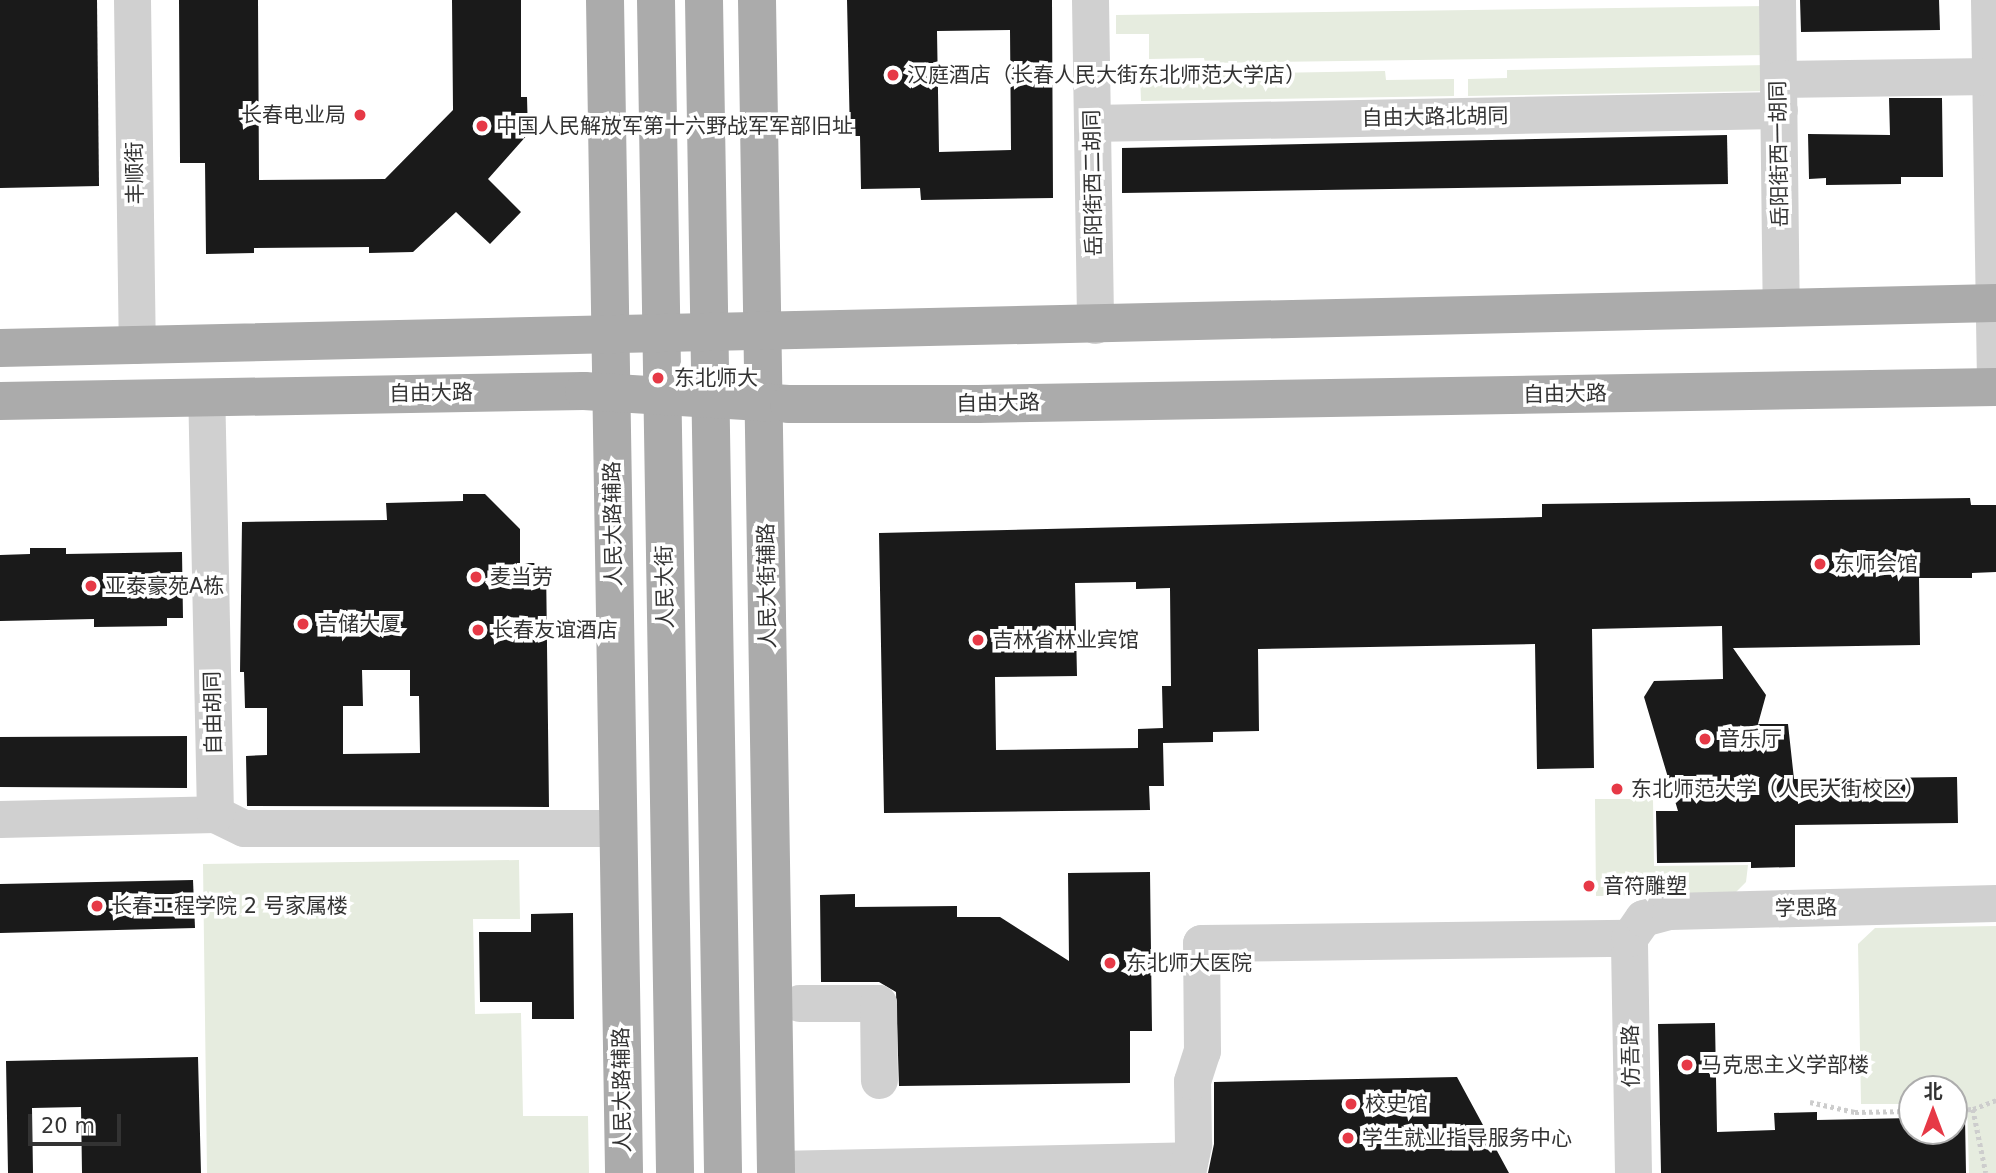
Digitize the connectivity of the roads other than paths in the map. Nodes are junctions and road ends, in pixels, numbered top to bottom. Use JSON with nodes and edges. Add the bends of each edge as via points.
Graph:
{"nodes":[{"id":1,"x":132,"y":0,"type":"edge"},
{"id":2,"x":605,"y":0,"type":"edge"},
{"id":3,"x":656,"y":0,"type":"edge"},
{"id":4,"x":704,"y":0,"type":"edge"},
{"id":5,"x":757,"y":0,"type":"edge"},
{"id":6,"x":1090,"y":0,"type":"edge"},
{"id":7,"x":1777,"y":0,"type":"edge"},
{"id":8,"x":1989,"y":0,"type":"edge"},
{"id":9,"x":1990,"y":76,"type":"junction"},
{"id":10,"x":1779,"y":95,"type":"junction"},
{"id":11,"x":1092,"y":123,"type":"junction"},
{"id":12,"x":1995,"y":303,"type":"edge"},
{"id":13,"x":1781,"y":308,"type":"junction"},
{"id":14,"x":1095,"y":325,"type":"junction"},
{"id":15,"x":763,"y":333,"type":"junction"},
{"id":16,"x":710,"y":334,"type":"junction"},
{"id":17,"x":661,"y":335,"type":"junction"},
{"id":18,"x":610,"y":336,"type":"junction"},
{"id":19,"x":137,"y":345,"type":"junction"},
{"id":20,"x":0,"y":348,"type":"edge"},
{"id":21,"x":1996,"y":387,"type":"edge"},
{"id":22,"x":611,"y":392,"type":"junction"},
{"id":23,"x":662,"y":396,"type":"junction"},
{"id":24,"x":206,"y":397,"type":"junction"},
{"id":25,"x":711,"y":399,"type":"junction"},
{"id":26,"x":0,"y":401,"type":"edge"},
{"id":27,"x":764,"y":402,"type":"junction"},
{"id":28,"x":215,"y":814,"type":"junction"},
{"id":29,"x":0,"y":819,"type":"edge"},
{"id":30,"x":618,"y":828,"type":"junction"},
{"id":31,"x":1996,"y":903,"type":"edge"},
{"id":32,"x":1629,"y":939,"type":"junction"},
{"id":33,"x":799,"y":1003,"type":"dead end"},
{"id":34,"x":879,"y":1080,"type":"dead end"},
{"id":35,"x":1188,"y":1167,"type":"edge"},
{"id":36,"x":776,"y":1171,"type":"edge"},
{"id":37,"x":624,"y":1173,"type":"edge"},
{"id":38,"x":675,"y":1173,"type":"edge"},
{"id":39,"x":723,"y":1173,"type":"edge"},
{"id":40,"x":1633,"y":1173,"type":"edge"}],
"edges":[{"from":1,"to":19,"type":"street","name":"丰顺街"},
{"from":2,"to":18,"type":"main road","name":"人民大路辅路"},
{"from":3,"to":17,"type":"main road","name":"人民大街"},
{"from":4,"to":16,"type":"main road"},
{"from":5,"to":15,"type":"main road","name":"人民大街辅路"},
{"from":6,"to":11,"type":"street","name":"岳阳街西二胡同"},
{"from":7,"to":10,"type":"street","name":"岳阳街西一胡同"},
{"from":8,"to":9,"type":"street"},
{"from":9,"to":10,"type":"street","name":"自由大路北胡同"},
{"from":9,"to":12,"type":"street"},
{"from":10,"to":11,"type":"street","name":"自由大路北胡同"},
{"from":10,"to":13,"type":"street","name":"岳阳街西一胡同"},
{"from":11,"to":14,"type":"street","name":"岳阳街西二胡同"},
{"from":12,"to":13,"type":"main road"},
{"from":12,"to":21,"type":"street"},
{"from":13,"to":14,"type":"main road"},
{"from":14,"to":15,"type":"main road"},
{"from":15,"to":16,"type":"main road"},
{"from":15,"to":27,"type":"main road","name":"人民大街辅路"},
{"from":16,"to":17,"type":"main road"},
{"from":16,"to":25,"type":"main road"},
{"from":17,"to":18,"type":"main road"},
{"from":17,"to":23,"type":"main road","name":"人民大街"},
{"from":18,"to":19,"type":"main road"},
{"from":18,"to":22,"type":"main road","name":"人民大路辅路"},
{"from":19,"to":20,"type":"main road"},
{"from":21,"to":27,"type":"main road","name":"自由大路","via":[[978,404]]},
{"from":22,"to":23,"type":"main road","name":"自由大路"},
{"from":22,"to":24,"type":"main road","name":"自由大路"},
{"from":22,"to":30,"type":"main road","name":"人民大路辅路"},
{"from":23,"to":25,"type":"main road","name":"自由大路"},
{"from":23,"to":38,"type":"main road","name":"人民大街"},
{"from":24,"to":26,"type":"main road","name":"自由大路"},
{"from":24,"to":28,"type":"street","name":"自由胡同"},
{"from":25,"to":27,"type":"main road","name":"自由大路"},
{"from":25,"to":39,"type":"main road"},
{"from":27,"to":36,"type":"main road","name":"人民大街辅路"},
{"from":28,"to":29,"type":"street"},
{"from":28,"to":30,"type":"street","via":[[244,828]]},
{"from":30,"to":37,"type":"main road","name":"人民大路辅路"},
{"from":31,"to":32,"type":"street","name":"学思路","via":[[1670,911],[1643,918]]},
{"from":32,"to":35,"type":"street","via":[[1201,943],[1202,1051],[1192,1080]]},
{"from":32,"to":40,"type":"street","name":"仿吾路"},
{"from":33,"to":34,"type":"street","via":[[878,1003]]},
{"from":35,"to":36,"type":"street"}]}
